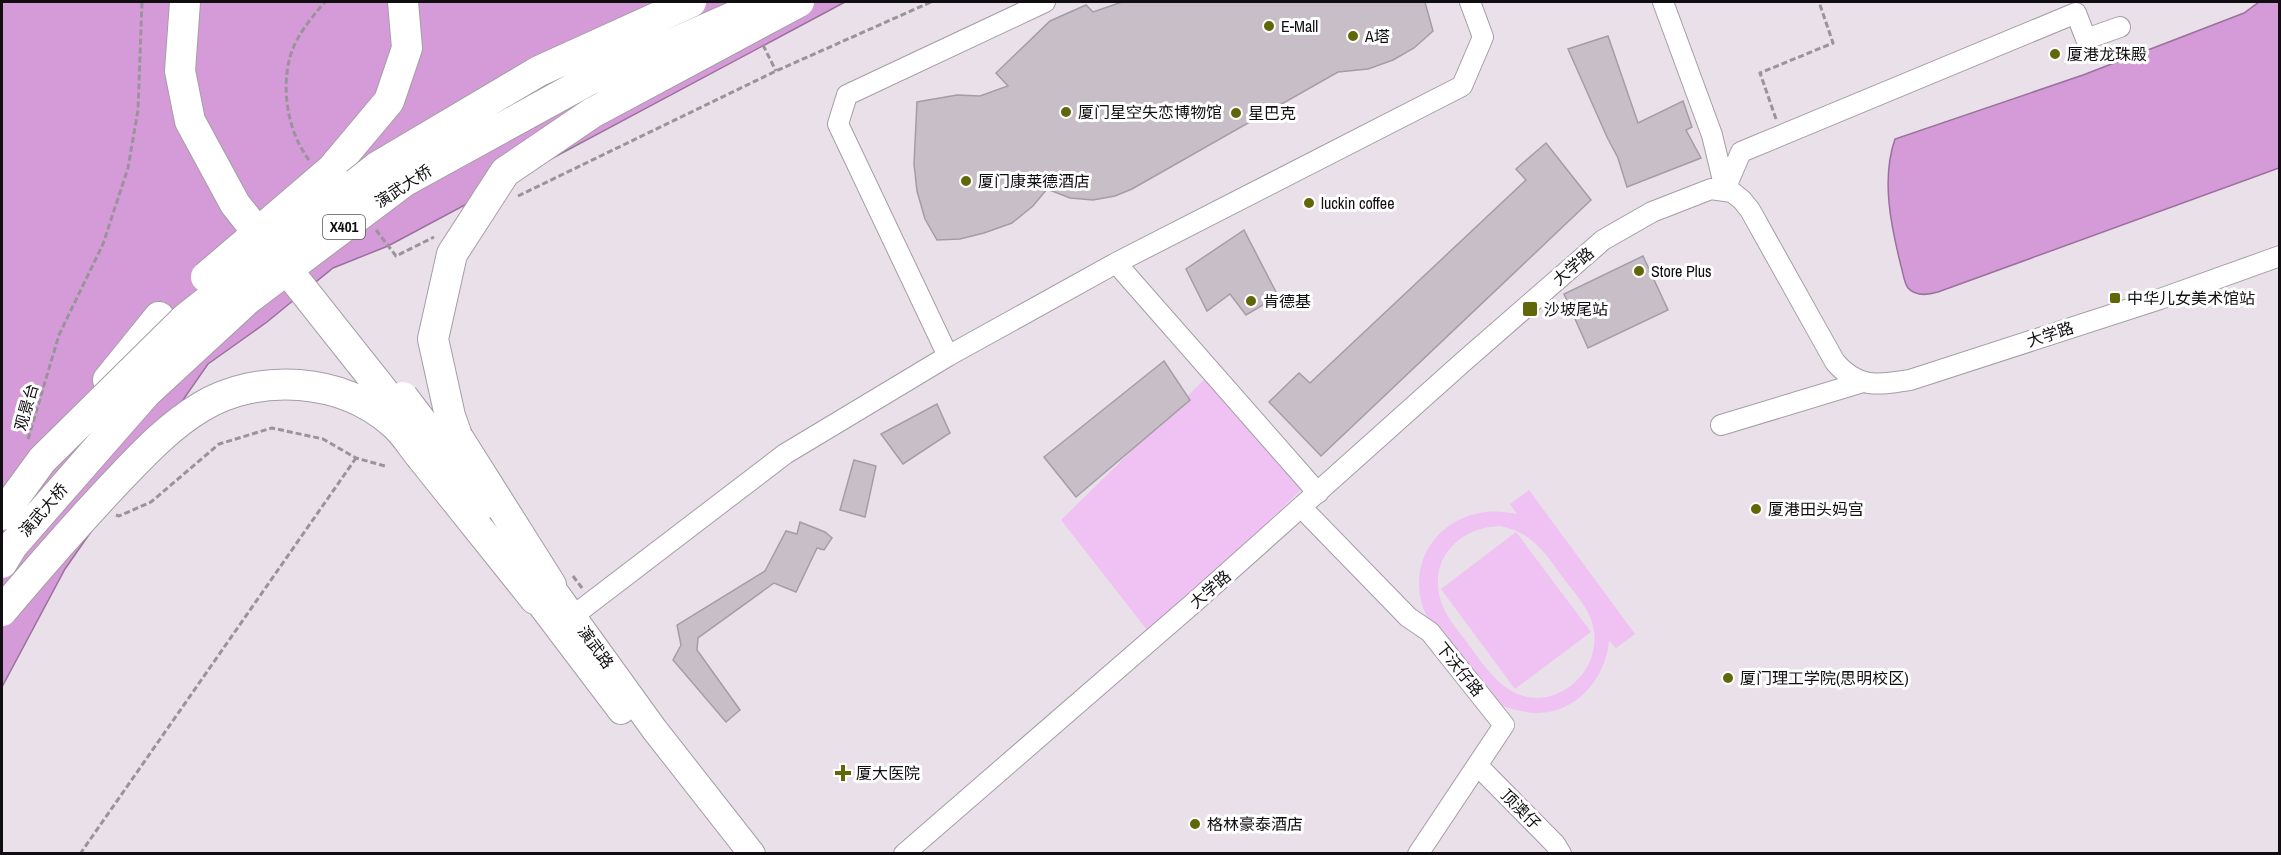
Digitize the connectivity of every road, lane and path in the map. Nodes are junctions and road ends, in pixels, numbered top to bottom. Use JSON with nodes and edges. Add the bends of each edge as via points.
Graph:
{"nodes":[{"id":1,"x":142,"y":2,"type":"edge"},
{"id":2,"x":185,"y":2,"type":"edge"},
{"id":3,"x":203,"y":2,"type":"edge"},
{"id":4,"x":325,"y":2,"type":"edge"},
{"id":5,"x":403,"y":2,"type":"edge"},
{"id":6,"x":691,"y":2,"type":"edge"},
{"id":7,"x":767,"y":2,"type":"edge"},
{"id":8,"x":799,"y":2,"type":"edge"},
{"id":9,"x":931,"y":2,"type":"edge"},
{"id":10,"x":1045,"y":2,"type":"edge"},
{"id":11,"x":1470,"y":2,"type":"edge"},
{"id":12,"x":1663,"y":2,"type":"edge"},
{"id":13,"x":1819,"y":2,"type":"edge"},
{"id":14,"x":2120,"y":27,"type":"dead end"},
{"id":15,"x":1777,"y":121,"type":"dead end"},
{"id":16,"x":311,"y":163,"type":"dead end"},
{"id":17,"x":1725,"y":189,"type":"junction"},
{"id":18,"x":512,"y":200,"type":"dead end"},
{"id":19,"x":370,"y":223,"type":"dead end"},
{"id":20,"x":438,"y":235,"type":"dead end"},
{"id":21,"x":2280,"y":256,"type":"edge"},
{"id":22,"x":1116,"y":263,"type":"junction"},
{"id":23,"x":948,"y":356,"type":"junction"},
{"id":24,"x":1863,"y":382,"type":"junction"},
{"id":25,"x":1721,"y":425,"type":"dead end"},
{"id":26,"x":436,"y":446,"type":"junction"},
{"id":27,"x":37,"y":454,"type":"junction"},
{"id":28,"x":356,"y":458,"type":"junction"},
{"id":29,"x":385,"y":466,"type":"dead end"},
{"id":30,"x":1318,"y":493,"type":"junction"},
{"id":31,"x":1302,"y":508,"type":"junction"},
{"id":32,"x":109,"y":513,"type":"dead end"},
{"id":33,"x":2,"y":515,"type":"edge"},
{"id":34,"x":2,"y":563,"type":"edge"},
{"id":35,"x":552,"y":585,"type":"junction"},
{"id":36,"x":583,"y":609,"type":"junction"},
{"id":37,"x":2,"y":611,"type":"edge"},
{"id":38,"x":1478,"y":766,"type":"junction"},
{"id":39,"x":80,"y":854,"type":"edge"},
{"id":40,"x":732,"y":854,"type":"edge"},
{"id":41,"x":752,"y":854,"type":"edge"},
{"id":42,"x":904,"y":854,"type":"edge"},
{"id":43,"x":1418,"y":854,"type":"edge"},
{"id":44,"x":1561,"y":854,"type":"edge"}],
"edges":[{"from":1,"to":27,"type":"path","name":"观景台","via":[[138,110],[128,168],[103,244],[59,335],[28,439]]},
{"from":2,"to":26,"type":"highway","bridge":true,"via":[[180,71],[190,121],[235,204]]},
{"from":3,"to":26,"type":"highway","bridge":true,"via":[[195,21],[194,72],[205,119],[229,168]]},
{"from":4,"to":16,"type":"path","via":[[306,24],[291,56],[286,84],[290,120]]},
{"from":5,"to":27,"type":"highway","bridge":true,"via":[[407,48],[389,101],[332,170],[159,317]]},
{"from":6,"to":27,"type":"highway","name":"演武大桥","number":"X401","bridge":true,"via":[[539,71],[377,167],[186,318]]},
{"from":7,"to":34,"type":"highway","name":"演武大桥","number":"X401","bridge":true,"via":[[587,81],[405,181],[248,299],[146,393],[13,545]]},
{"from":8,"to":26,"type":"highway","bridge":true,"via":[[592,113],[505,172],[452,254],[433,339],[450,416]]},
{"from":9,"to":18,"type":"path","via":[[776,71]]},
{"from":10,"to":23,"type":"street","via":[[847,95],[838,124]]},
{"from":11,"to":22,"type":"street","via":[[1483,37],[1462,86]]},
{"from":12,"to":17,"type":"street","via":[[1712,135]]},
{"from":13,"to":15,"type":"path","via":[[1833,43],[1760,73]]},
{"from":14,"to":17,"type":"street","via":[[2086,39],[2076,13],[1741,152]]},
{"from":17,"to":24,"type":"street","via":[[1750,210],[1835,362],[1853,379]]},
{"from":17,"to":30,"type":"street","name":"大学路","via":[[1711,189],[1652,212],[1603,240]]},
{"from":19,"to":20,"type":"path","via":[[396,256]]},
{"from":21,"to":24,"type":"street","name":"大学路","via":[[1910,380]]},
{"from":22,"to":23,"type":"street"},
{"from":22,"to":30,"type":"street"},
{"from":23,"to":36,"type":"street","via":[[785,454]]},
{"from":24,"to":25,"type":"street","name":"大学路"},
{"from":26,"to":35,"type":"highway"},
{"from":26,"to":35,"type":"highway"},
{"from":26,"to":37,"type":"highway","bridge":true,"via":[[341,392],[293,384],[243,390],[202,406],[163,434],[92,507]]},
{"from":27,"to":33,"type":"highway","name":"演武大桥","number":"X401","bridge":true},
{"from":28,"to":29,"type":"path"},
{"from":28,"to":32,"type":"path","via":[[323,439],[272,428],[219,444],[152,502],[119,516]]},
{"from":28,"to":39,"type":"path"},
{"from":30,"to":31,"type":"street","name":"大学路"},
{"from":31,"to":38,"type":"street","name":"下沃仔路","via":[[1408,617],[1430,632],[1504,725]]},
{"from":31,"to":42,"type":"street","name":"大学路"},
{"from":35,"to":36,"type":"main road","name":"演武路"},
{"from":35,"to":36,"type":"path"},
{"from":35,"to":40,"type":"main road","name":"演武路"},
{"from":36,"to":41,"type":"main road","name":"演武路","via":[[654,729]]},
{"from":38,"to":43,"type":"street","name":"下沃仔路"},
{"from":38,"to":44,"type":"street","name":"顶澳仔"}]}
